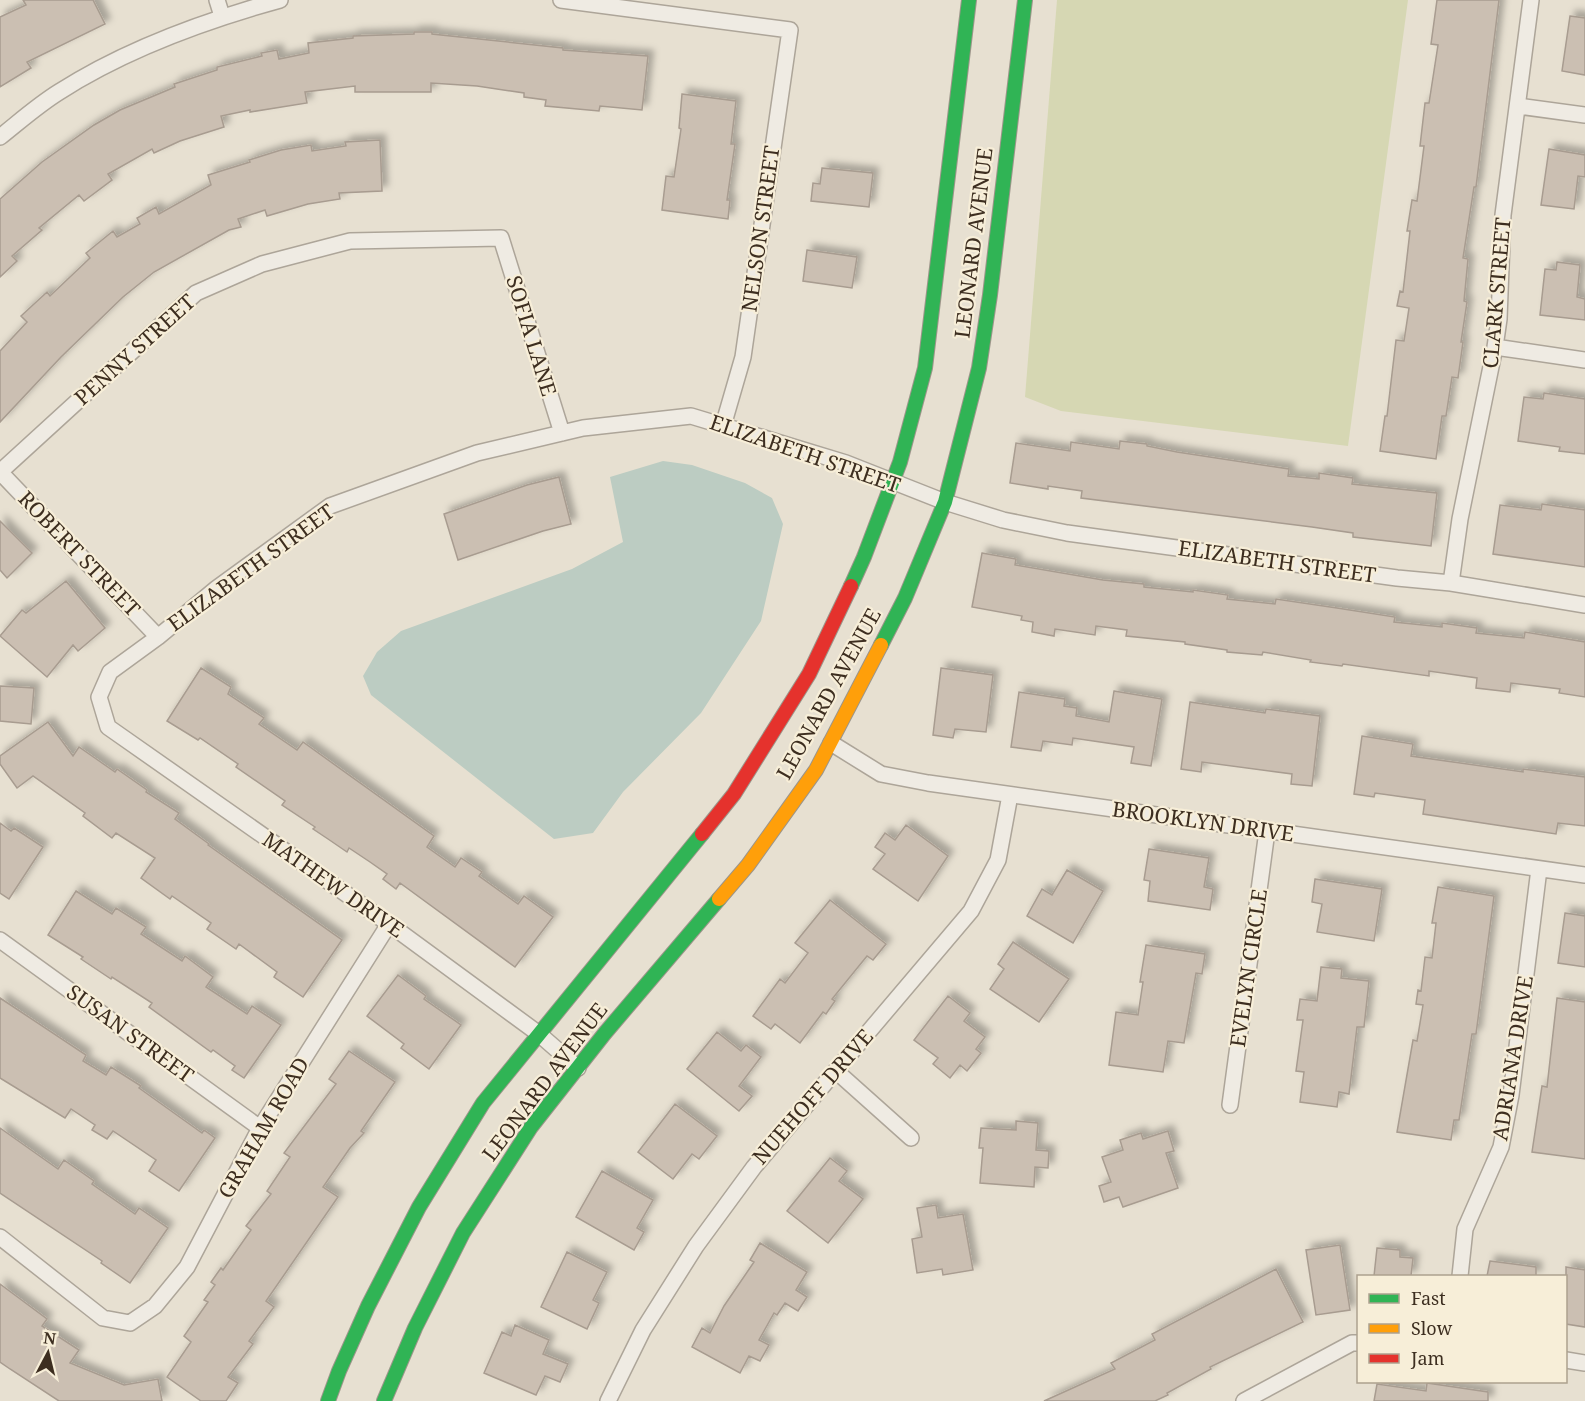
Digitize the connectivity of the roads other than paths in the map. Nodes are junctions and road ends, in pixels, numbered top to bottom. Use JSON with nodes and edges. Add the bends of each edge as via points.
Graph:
{"nodes":[{"id":1,"x":217,"y":0,"type":"edge"},
{"id":2,"x":280,"y":0,"type":"edge"},
{"id":3,"x":561,"y":0,"type":"edge"},
{"id":4,"x":969,"y":0,"type":"edge"},
{"id":5,"x":1025,"y":0,"type":"edge"},
{"id":6,"x":1531,"y":0,"type":"edge"},
{"id":7,"x":222,"y":16,"type":"junction"},
{"id":8,"x":1518,"y":106,"type":"junction"},
{"id":9,"x":1585,"y":115,"type":"edge"},
{"id":10,"x":0,"y":137,"type":"edge"},
{"id":11,"x":501,"y":238,"type":"joint"},
{"id":12,"x":1495,"y":347,"type":"junction"},
{"id":13,"x":1585,"y":360,"type":"edge"},
{"id":14,"x":723,"y":426,"type":"junction"},
{"id":15,"x":562,"y":433,"type":"junction"},
{"id":16,"x":0,"y":472,"type":"edge"},
{"id":17,"x":893,"y":482,"type":"junction"},
{"id":18,"x":945,"y":502,"type":"junction"},
{"id":19,"x":1451,"y":583,"type":"junction"},
{"id":20,"x":1585,"y":605,"type":"edge"},
{"id":21,"x":158,"y":637,"type":"junction"},
{"id":22,"x":99,"y":698,"type":"joint"},
{"id":23,"x":831,"y":743,"type":"junction"},
{"id":24,"x":1010,"y":795,"type":"junction"},
{"id":25,"x":1267,"y":831,"type":"junction"},
{"id":26,"x":1539,"y":868,"type":"junction"},
{"id":27,"x":1585,"y":875,"type":"edge"},
{"id":28,"x":388,"y":924,"type":"junction"},
{"id":29,"x":0,"y":940,"type":"edge"},
{"id":30,"x":539,"y":1034,"type":"junction"},
{"id":31,"x":578,"y":1068,"type":"junction"},
{"id":32,"x":836,"y":1071,"type":"junction"},
{"id":33,"x":1230,"y":1105,"type":"dead end"},
{"id":34,"x":260,"y":1128,"type":"junction"},
{"id":35,"x":911,"y":1138,"type":"dead end"},
{"id":36,"x":0,"y":1237,"type":"edge"},
{"id":37,"x":1460,"y":1275,"type":"edge"},
{"id":38,"x":1357,"y":1343,"type":"edge"},
{"id":39,"x":1567,"y":1360,"type":"edge"},
{"id":40,"x":1585,"y":1363,"type":"edge"},
{"id":41,"x":328,"y":1401,"type":"edge"},
{"id":42,"x":384,"y":1401,"type":"edge"},
{"id":43,"x":608,"y":1401,"type":"edge"},
{"id":44,"x":1244,"y":1401,"type":"edge"}],
"edges":[{"from":1,"to":7,"type":"street"},
{"from":2,"to":7,"type":"street"},
{"from":3,"to":14,"type":"street","name":"NELSON STREET","via":[[790,30],[743,357]]},
{"from":4,"to":17,"type":"street","name":"LEONARD AVENUE","via":[[925,368]]},
{"from":5,"to":18,"type":"street","name":"LEONARD AVENUE","via":[[979,368]]},
{"from":6,"to":8,"type":"street","name":"CLARK STREET"},
{"from":7,"to":10,"type":"street","via":[[123,57],[58,92]]},
{"from":8,"to":9,"type":"street"},
{"from":8,"to":12,"type":"street","name":"CLARK STREET","via":[[1503,215]]},
{"from":11,"to":15,"type":"street","name":"SOFIA LANE"},
{"from":11,"to":16,"type":"street","name":"PENNY STREET","via":[[350,241],[262,264],[196,293]]},
{"from":12,"to":13,"type":"street"},
{"from":12,"to":19,"type":"street","name":"CLARK STREET"},
{"from":14,"to":15,"type":"street","name":"ELIZABETH STREET","via":[[691,416]]},
{"from":14,"to":17,"type":"street","name":"ELIZABETH STREET","via":[[846,463]]},
{"from":15,"to":21,"type":"street","name":"ELIZABETH STREET","via":[[477,453],[330,506],[217,588]]},
{"from":16,"to":21,"type":"street","name":"ROBERT STREET"},
{"from":17,"to":18,"type":"street","name":"ELIZABETH STREET"},
{"from":17,"to":30,"type":"street","name":"LEONARD AVENUE","via":[[864,557],[809,674],[734,794]]},
{"from":18,"to":19,"type":"street","name":"ELIZABETH STREET","via":[[1003,520],[1066,533]]},
{"from":18,"to":23,"type":"street","name":"LEONARD AVENUE","via":[[905,598]]},
{"from":19,"to":20,"type":"street","name":"ELIZABETH STREET"},
{"from":21,"to":22,"type":"street","name":"ELIZABETH STREET","via":[[110,672]]},
{"from":22,"to":28,"type":"street","name":"MATHEW DRIVE","via":[[108,727]]},
{"from":23,"to":24,"type":"street","name":"BROOKLYN DRIVE","via":[[881,774]]},
{"from":23,"to":31,"type":"street","name":"LEONARD AVENUE","via":[[748,865]]},
{"from":24,"to":25,"type":"street","name":"BROOKLYN DRIVE"},
{"from":24,"to":32,"type":"street","name":"NUEHOFF DRIVE","via":[[998,860],[971,911]]},
{"from":25,"to":26,"type":"street","name":"BROOKLYN DRIVE"},
{"from":25,"to":33,"type":"street","name":"EVELYN CIRCLE"},
{"from":26,"to":27,"type":"street","name":"BROOKLYN DRIVE"},
{"from":26,"to":37,"type":"street","name":"ADRIANA DRIVE","via":[[1501,1147],[1465,1229]]},
{"from":28,"to":30,"type":"street","name":"MATHEW DRIVE"},
{"from":28,"to":34,"type":"street","name":"GRAHAM ROAD"},
{"from":29,"to":34,"type":"street","name":"SUSAN STREET"},
{"from":30,"to":31,"type":"street","name":"MATHEW DRIVE"},
{"from":30,"to":41,"type":"street","name":"LEONARD AVENUE","via":[[483,1103],[418,1207],[368,1306]]},
{"from":31,"to":42,"type":"street","name":"LEONARD AVENUE","via":[[531,1127],[463,1233],[415,1328]]},
{"from":32,"to":35,"type":"street"},
{"from":32,"to":43,"type":"street","name":"NUEHOFF DRIVE","via":[[754,1167],[696,1246],[643,1330]]},
{"from":34,"to":36,"type":"street","name":"GRAHAM ROAD","via":[[188,1268],[155,1306],[130,1323],[103,1318]]},
{"from":38,"to":44,"type":"street"},
{"from":39,"to":40,"type":"street"}]}
